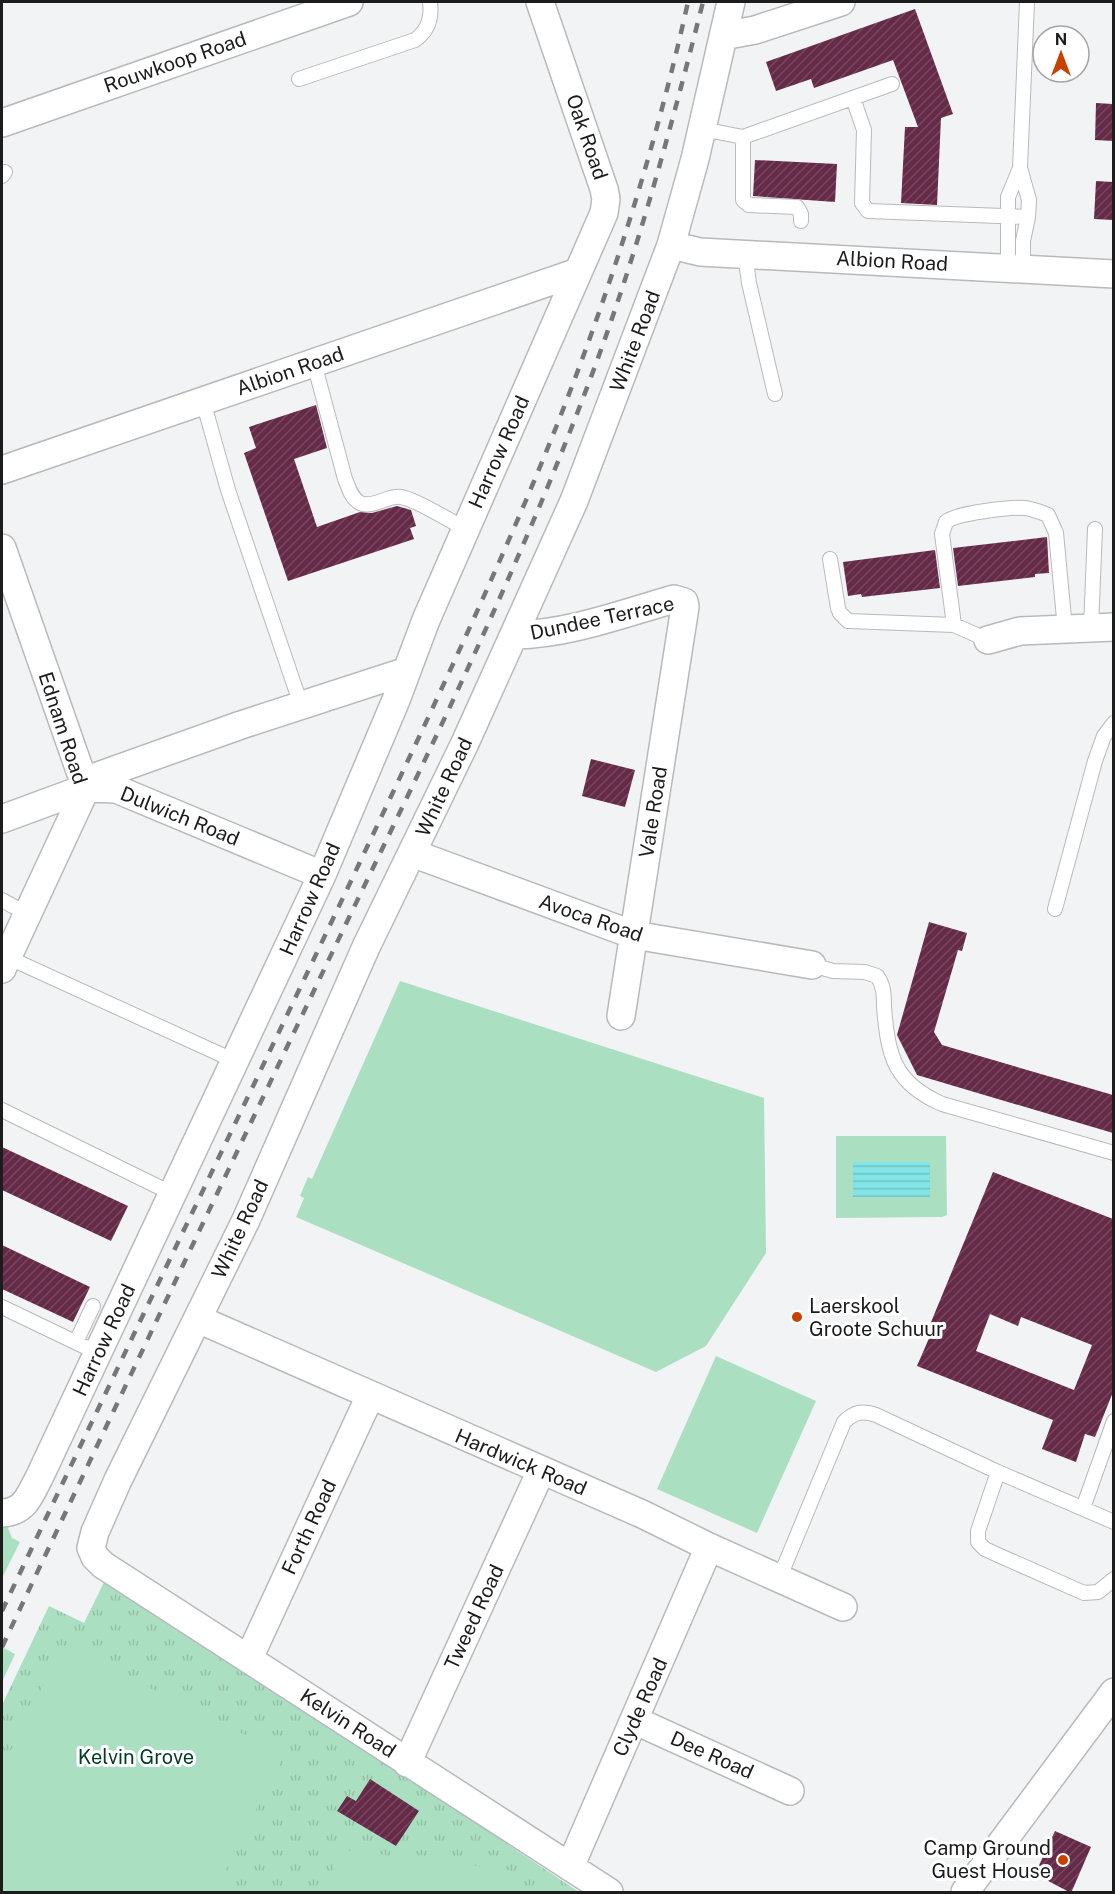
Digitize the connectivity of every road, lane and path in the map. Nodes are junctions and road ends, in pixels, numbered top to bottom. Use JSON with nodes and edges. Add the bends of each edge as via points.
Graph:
{"nodes":[{"id":1,"x":349,"y":2,"type":"edge"},
{"id":2,"x":430,"y":2,"type":"edge"},
{"id":3,"x":540,"y":2,"type":"edge"},
{"id":4,"x":731,"y":2,"type":"edge"},
{"id":5,"x":841,"y":2,"type":"edge"},
{"id":6,"x":1027,"y":2,"type":"edge"},
{"id":7,"x":723,"y":36,"type":"junction"},
{"id":8,"x":299,"y":79,"type":"dead end"},
{"id":9,"x":892,"y":84,"type":"dead end"},
{"id":10,"x":854,"y":98,"type":"junction"},
{"id":11,"x":2,"y":123,"type":"edge"},
{"id":12,"x":702,"y":129,"type":"junction"},
{"id":13,"x":743,"y":137,"type":"junction"},
{"id":14,"x":1020,"y":168,"type":"junction"},
{"id":15,"x":1007,"y":216,"type":"junction"},
{"id":16,"x":1028,"y":217,"type":"junction"},
{"id":17,"x":801,"y":221,"type":"dead end"},
{"id":18,"x":671,"y":245,"type":"junction"},
{"id":19,"x":746,"y":254,"type":"junction"},
{"id":20,"x":1016,"y":268,"type":"junction"},
{"id":21,"x":578,"y":272,"type":"junction"},
{"id":22,"x":1113,"y":274,"type":"edge"},
{"id":23,"x":314,"y":363,"type":"junction"},
{"id":24,"x":775,"y":394,"type":"dead end"},
{"id":25,"x":203,"y":401,"type":"junction"},
{"id":26,"x":2,"y":470,"type":"edge"},
{"id":27,"x":465,"y":529,"type":"junction"},
{"id":28,"x":1095,"y":529,"type":"dead end"},
{"id":29,"x":2,"y":548,"type":"edge"},
{"id":30,"x":830,"y":559,"type":"dead end"},
{"id":31,"x":685,"y":607,"type":"joint"},
{"id":32,"x":954,"y":625,"type":"junction"},
{"id":33,"x":1090,"y":628,"type":"edge"},
{"id":34,"x":515,"y":635,"type":"junction"},
{"id":35,"x":988,"y":640,"type":"joint"},
{"id":36,"x":407,"y":671,"type":"junction"},
{"id":37,"x":301,"y":705,"type":"junction"},
{"id":38,"x":1113,"y":723,"type":"edge"},
{"id":39,"x":85,"y":785,"type":"junction"},
{"id":40,"x":2,"y":819,"type":"edge"},
{"id":41,"x":412,"y":854,"type":"junction"},
{"id":42,"x":322,"y":875,"type":"junction"},
{"id":43,"x":2,"y":900,"type":"edge"},
{"id":44,"x":1055,"y":909,"type":"dead end"},
{"id":45,"x":27,"y":914,"type":"junction"},
{"id":46,"x":634,"y":935,"type":"junction"},
{"id":47,"x":4,"y":963,"type":"edge"},
{"id":48,"x":812,"y":966,"type":"joint"},
{"id":49,"x":621,"y":1016,"type":"dead end"},
{"id":50,"x":235,"y":1060,"type":"junction"},
{"id":51,"x":2,"y":1110,"type":"edge"},
{"id":52,"x":1113,"y":1153,"type":"edge"},
{"id":53,"x":173,"y":1194,"type":"junction"},
{"id":54,"x":93,"y":1306,"type":"dead end"},
{"id":55,"x":2,"y":1307,"type":"edge"},
{"id":56,"x":198,"y":1319,"type":"junction"},
{"id":57,"x":87,"y":1347,"type":"junction"},
{"id":58,"x":370,"y":1396,"type":"junction"},
{"id":59,"x":1113,"y":1421,"type":"edge"},
{"id":60,"x":541,"y":1471,"type":"junction"},
{"id":61,"x":998,"y":1472,"type":"junction"},
{"id":62,"x":1083,"y":1508,"type":"junction"},
{"id":63,"x":8,"y":1512,"type":"edge"},
{"id":64,"x":1113,"y":1522,"type":"edge"},
{"id":65,"x":710,"y":1547,"type":"junction"},
{"id":66,"x":91,"y":1548,"type":"joint"},
{"id":67,"x":779,"y":1579,"type":"junction"},
{"id":68,"x":1113,"y":1579,"type":"edge"},
{"id":69,"x":843,"y":1607,"type":"dead end"},
{"id":70,"x":249,"y":1658,"type":"junction"},
{"id":71,"x":1113,"y":1692,"type":"edge"},
{"id":72,"x":634,"y":1720,"type":"junction"},
{"id":73,"x":407,"y":1762,"type":"junction"},
{"id":74,"x":790,"y":1791,"type":"dead end"},
{"id":75,"x":570,"y":1867,"type":"junction"},
{"id":76,"x":609,"y":1893,"type":"edge"},
{"id":77,"x":965,"y":1893,"type":"edge"}],
"edges":[{"from":1,"to":11,"type":"street","name":"Rouwkoop Road"},
{"from":2,"to":8,"type":"lane","via":[[426,29],[415,40]]},
{"from":3,"to":21,"type":"street","name":"Oak Road","via":[[606,199],[604,213]]},
{"from":4,"to":7,"type":"street","name":"White Road"},
{"from":5,"to":7,"type":"street","via":[[755,30]]},
{"from":6,"to":14,"type":"lane"},
{"from":7,"to":12,"type":"street","name":"White Road"},
{"from":9,"to":10,"type":"lane"},
{"from":10,"to":13,"type":"lane"},
{"from":10,"to":15,"type":"lane","via":[[864,130],[862,203],[868,211]]},
{"from":12,"to":13,"type":"lane"},
{"from":12,"to":18,"type":"street","name":"White Road"},
{"from":13,"to":17,"type":"lane","via":[[743,200],[749,205],[796,207]]},
{"from":14,"to":15,"type":"lane","via":[[1008,197]]},
{"from":14,"to":16,"type":"lane","via":[[1028,195]]},
{"from":15,"to":16,"type":"lane"},
{"from":15,"to":20,"type":"lane"},
{"from":16,"to":20,"type":"lane"},
{"from":18,"to":19,"type":"street","name":"Albion Road","via":[[700,252]]},
{"from":18,"to":34,"type":"street","name":"White Road","via":[[574,501]]},
{"from":19,"to":20,"type":"street","name":"Albion Road"},
{"from":19,"to":24,"type":"lane"},
{"from":20,"to":22,"type":"street","name":"Albion Road"},
{"from":21,"to":23,"type":"street","name":"Albion Road"},
{"from":21,"to":27,"type":"street","name":"Harrow Road"},
{"from":23,"to":25,"type":"street","name":"Albion Road"},
{"from":23,"to":27,"type":"lane","via":[[352,497],[368,504],[403,497]]},
{"from":25,"to":26,"type":"street","name":"Albion Road"},
{"from":25,"to":37,"type":"lane","via":[[228,490]]},
{"from":27,"to":36,"type":"street","name":"Harrow Road"},
{"from":28,"to":33,"type":"lane"},
{"from":29,"to":39,"type":"street","name":"Ednam Road"},
{"from":30,"to":32,"type":"lane","via":[[838,608],[849,621]]},
{"from":31,"to":34,"type":"street","name":"Dundee Terrace","via":[[681,600],[674,599],[568,629]]},
{"from":31,"to":46,"type":"street","name":"Vale Road"},
{"from":32,"to":33,"type":"lane","via":[[942,534],[946,522],[957,515],[1024,508],[1048,515],[1053,523]]},
{"from":32,"to":35,"type":"lane"},
{"from":33,"to":35,"type":"street","via":[[1012,633]]},
{"from":34,"to":41,"type":"street","name":"White Road"},
{"from":36,"to":37,"type":"street"},
{"from":36,"to":42,"type":"street","name":"Harrow Road"},
{"from":37,"to":39,"type":"street"},
{"from":38,"to":44,"type":"lane","via":[[1095,761]]},
{"from":39,"to":40,"type":"street","name":"Dulwich Road"},
{"from":39,"to":42,"type":"street","name":"Dulwich Road","via":[[126,792]]},
{"from":39,"to":45,"type":"street","name":"Ednam Road"},
{"from":41,"to":46,"type":"street","name":"Avoca Road"},
{"from":41,"to":56,"type":"street","name":"White Road"},
{"from":42,"to":50,"type":"street","name":"Harrow Road"},
{"from":43,"to":45,"type":"lane"},
{"from":45,"to":47,"type":"street","name":"Ednam Road"},
{"from":46,"to":48,"type":"street","name":"Avoca Road"},
{"from":46,"to":49,"type":"street","name":"Vale Road"},
{"from":47,"to":50,"type":"lane"},
{"from":48,"to":52,"type":"lane","via":[[877,976],[883,987],[886,1031],[894,1063],[904,1080],[926,1095],[942,1104]]},
{"from":50,"to":53,"type":"street","name":"Harrow Road"},
{"from":51,"to":53,"type":"lane"},
{"from":53,"to":57,"type":"street","name":"Harrow Road"},
{"from":54,"to":57,"type":"lane"},
{"from":55,"to":57,"type":"lane"},
{"from":56,"to":58,"type":"street","name":"Hardwick Road"},
{"from":56,"to":66,"type":"street","name":"White Road","via":[[118,1480]]},
{"from":57,"to":63,"type":"street","name":"Harrow Road","via":[[39,1478],[26,1502]]},
{"from":58,"to":60,"type":"street","name":"Hardwick Road"},
{"from":58,"to":70,"type":"street","name":"Forth Road"},
{"from":59,"to":62,"type":"lane"},
{"from":60,"to":65,"type":"street","name":"Hardwick Road"},
{"from":60,"to":73,"type":"street","name":"Tweed Road"},
{"from":61,"to":62,"type":"lane"},
{"from":61,"to":67,"type":"lane","via":[[876,1415],[855,1413],[844,1422]]},
{"from":61,"to":68,"type":"lane","via":[[978,1531],[980,1545],[1084,1593],[1098,1592]]},
{"from":62,"to":64,"type":"lane"},
{"from":65,"to":67,"type":"street","name":"Hardwick Road"},
{"from":65,"to":72,"type":"street","name":"Clyde Road"},
{"from":66,"to":70,"type":"street","name":"Kelvin Road","via":[[103,1565]]},
{"from":67,"to":69,"type":"street","name":"Hardwick Road"},
{"from":70,"to":73,"type":"street","name":"Kelvin Road"},
{"from":71,"to":77,"type":"street"},
{"from":72,"to":74,"type":"street","name":"Dee Road"},
{"from":72,"to":75,"type":"street","name":"Clyde Road"},
{"from":73,"to":75,"type":"street","name":"Kelvin Road"},
{"from":75,"to":76,"type":"street","name":"Kelvin Road"}]}
